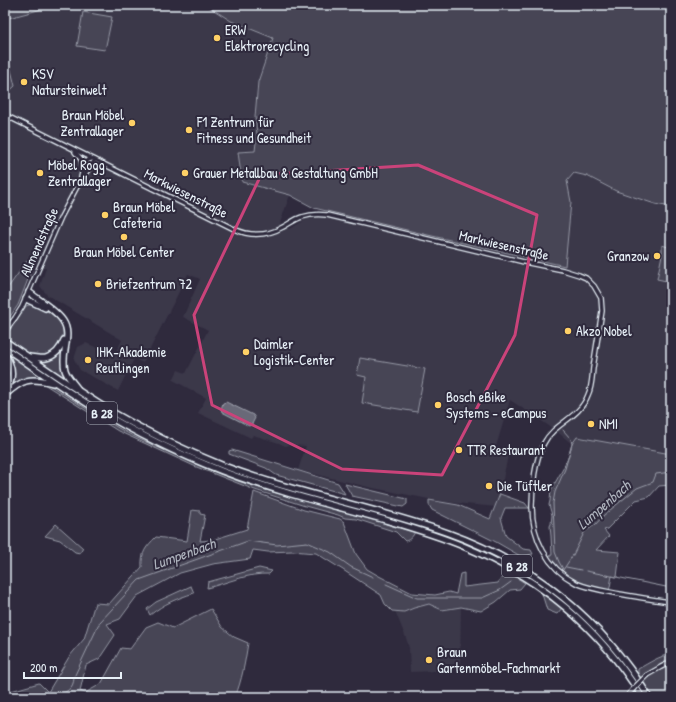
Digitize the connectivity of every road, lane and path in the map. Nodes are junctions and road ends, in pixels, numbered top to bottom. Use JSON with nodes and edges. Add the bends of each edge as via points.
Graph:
{"nodes":[{"id":1,"x":5,"y":115,"type":"edge"},
{"id":2,"x":73,"y":149,"type":"junction"},
{"id":3,"x":93,"y":159,"type":"junction"},
{"id":4,"x":84,"y":166,"type":"junction"},
{"id":5,"x":80,"y":181,"type":"junction"},
{"id":6,"x":29,"y":292,"type":"junction"},
{"id":7,"x":26,"y":298,"type":"junction"},
{"id":8,"x":5,"y":331,"type":"edge"},
{"id":9,"x":5,"y":341,"type":"edge"},
{"id":10,"x":5,"y":348,"type":"edge"},
{"id":11,"x":5,"y":354,"type":"edge"},
{"id":12,"x":29,"y":357,"type":"junction"},
{"id":13,"x":57,"y":384,"type":"junction"},
{"id":14,"x":80,"y":392,"type":"junction"},
{"id":15,"x":5,"y":394,"type":"edge"},
{"id":16,"x":671,"y":602,"type":"edge"},
{"id":17,"x":671,"y":662,"type":"edge"},
{"id":18,"x":628,"y":696,"type":"edge"},
{"id":19,"x":642,"y":697,"type":"edge"},
{"id":20,"x":649,"y":697,"type":"edge"}],
"edges":[{"from":1,"to":2,"type":"street","name":"Markwiesenstraße"},
{"from":2,"to":3,"type":"street","name":"Markwiesenstraße"},
{"from":2,"to":4,"type":"street"},
{"from":3,"to":4,"type":"street","via":[[88,160]]},
{"from":3,"to":5,"type":"street","name":"Allmendstraße"},
{"from":3,"to":16,"type":"street","name":"Markwiesenstraße","via":[[245,234],[256,235],[277,230],[304,216],[327,215],[564,270],[586,278],[599,293],[602,306],[590,391],[583,406],[555,430],[541,449],[532,494],[535,534],[551,563],[577,583],[598,590]]},
{"from":4,"to":5,"type":"street","name":"Allmendstraße"},
{"from":5,"to":6,"type":"street","name":"Allmendstraße","via":[[51,238]]},
{"from":6,"to":7,"type":"street","name":"Allmendstraße"},
{"from":6,"to":14,"type":"highway","via":[[57,314],[65,324],[67,334],[64,368]]},
{"from":7,"to":8,"type":"street","name":"Allmendstraße"},
{"from":7,"to":12,"type":"highway","via":[[56,316],[65,332],[63,344],[57,352],[46,358]]},
{"from":9,"to":12,"type":"highway","number":"B 28"},
{"from":10,"to":13,"type":"highway","number":"B 28"},
{"from":11,"to":15,"type":"highway","via":[[10,362],[12,375]]},
{"from":12,"to":14,"type":"highway","number":"B 28"},
{"from":13,"to":15,"type":"highway","via":[[28,380]]},
{"from":13,"to":19,"type":"highway","number":"B 28","via":[[137,433],[206,465],[274,489],[438,536],[508,567],[556,599],[590,629],[620,664]]},
{"from":14,"to":20,"type":"highway","number":"B 28","via":[[151,433],[221,464],[275,483],[437,529],[510,561],[555,591],[592,623],[624,660]]},
{"from":17,"to":18,"type":"street","bridge":true,"via":[[647,675]]}]}
